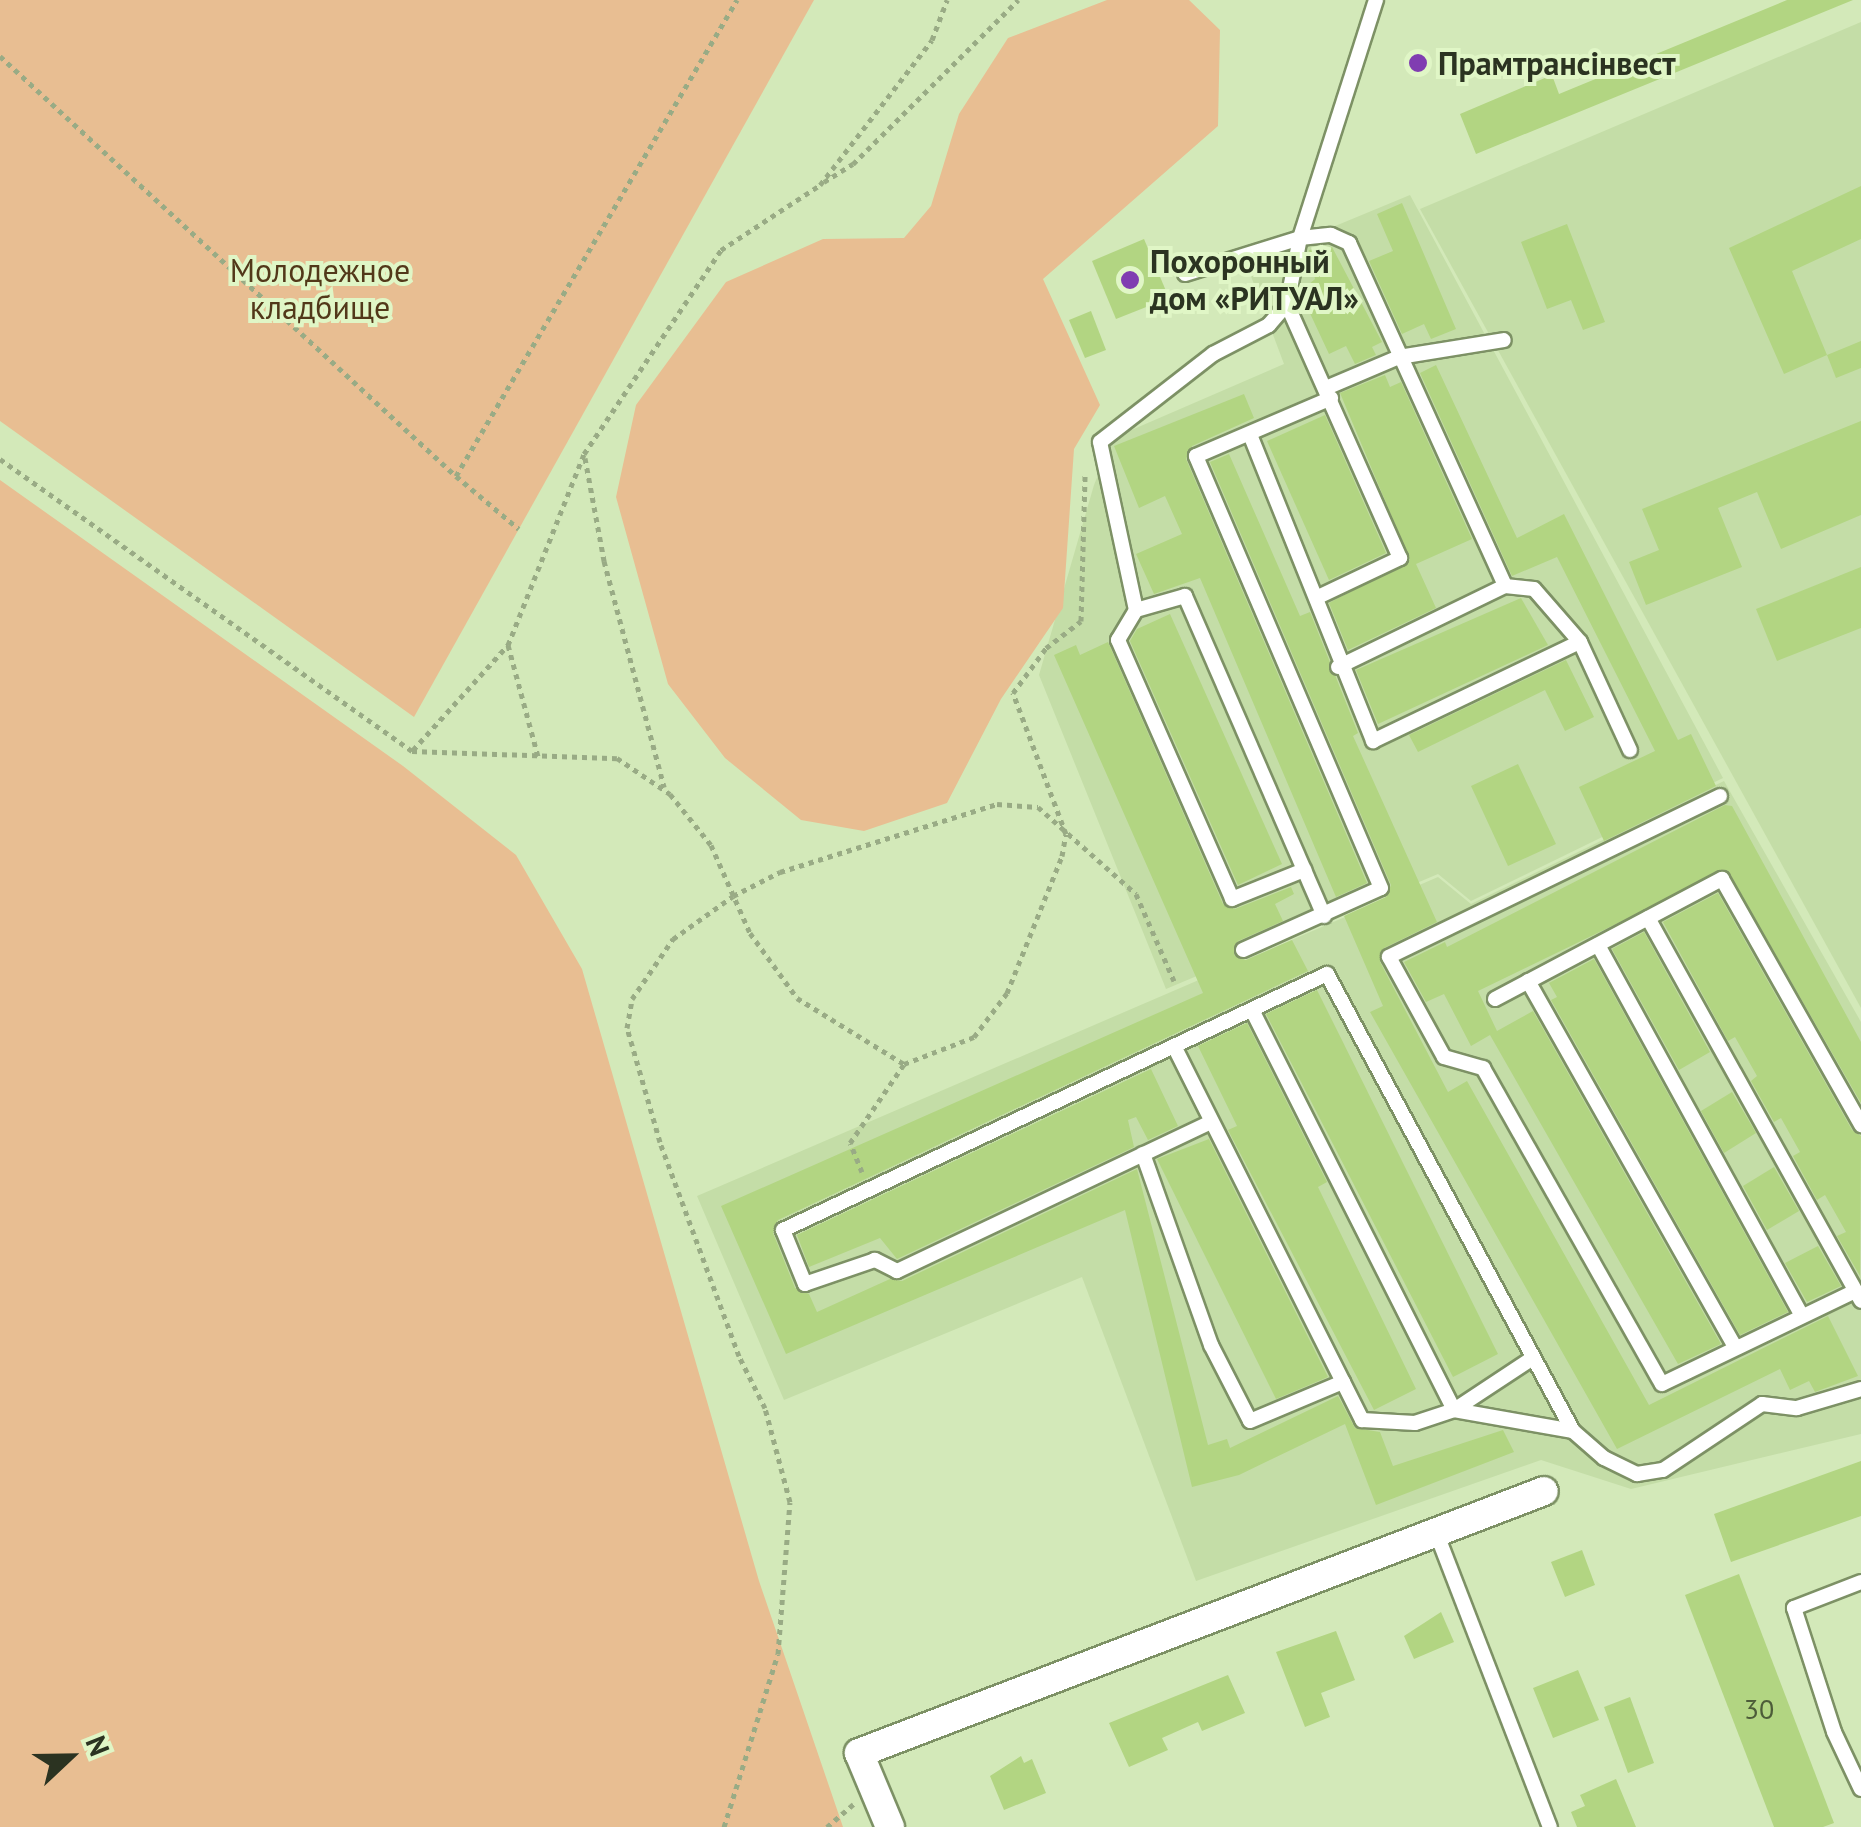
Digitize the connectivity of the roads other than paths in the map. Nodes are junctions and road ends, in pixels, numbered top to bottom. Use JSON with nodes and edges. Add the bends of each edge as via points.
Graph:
{"nodes":[{"id":1,"x":1376,"y":0,"type":"edge"},
{"id":2,"x":1300,"y":238,"type":"junction"},
{"id":3,"x":1185,"y":274,"type":"dead end"},
{"id":4,"x":1287,"y":304,"type":"junction"},
{"id":5,"x":1504,"y":340,"type":"dead end"},
{"id":6,"x":1398,"y":357,"type":"junction"},
{"id":7,"x":1329,"y":393,"type":"junction"},
{"id":8,"x":1251,"y":437,"type":"junction"},
{"id":9,"x":1505,"y":586,"type":"junction"},
{"id":10,"x":1318,"y":597,"type":"junction"},
{"id":11,"x":1136,"y":610,"type":"junction"},
{"id":12,"x":1580,"y":642,"type":"junction"},
{"id":13,"x":1338,"y":667,"type":"junction"},
{"id":14,"x":1630,"y":750,"type":"dead end"},
{"id":15,"x":1720,"y":796,"type":"dead end"},
{"id":16,"x":1304,"y":870,"type":"junction"},
{"id":17,"x":1324,"y":916,"type":"junction"},
{"id":18,"x":1648,"y":918,"type":"junction"},
{"id":19,"x":1598,"y":945,"type":"junction"},
{"id":20,"x":1243,"y":950,"type":"dead end"},
{"id":21,"x":1528,"y":982,"type":"junction"},
{"id":22,"x":1494,"y":999,"type":"dead end"},
{"id":23,"x":1252,"y":1010,"type":"junction"},
{"id":24,"x":1174,"y":1046,"type":"junction"},
{"id":25,"x":1211,"y":1122,"type":"junction"},
{"id":26,"x":1861,"y":1124,"type":"edge"},
{"id":27,"x":1142,"y":1154,"type":"junction"},
{"id":28,"x":1858,"y":1296,"type":"edge"},
{"id":29,"x":1802,"y":1316,"type":"junction"},
{"id":30,"x":1735,"y":1347,"type":"junction"},
{"id":31,"x":1533,"y":1358,"type":"junction"},
{"id":32,"x":1343,"y":1382,"type":"junction"},
{"id":33,"x":1861,"y":1389,"type":"edge"},
{"id":34,"x":1454,"y":1410,"type":"junction"},
{"id":35,"x":1572,"y":1432,"type":"junction"},
{"id":36,"x":1544,"y":1491,"type":"dead end"},
{"id":37,"x":1436,"y":1532,"type":"junction"},
{"id":38,"x":1861,"y":1582,"type":"edge"},
{"id":39,"x":1861,"y":1789,"type":"edge"},
{"id":40,"x":890,"y":1827,"type":"edge"},
{"id":41,"x":1550,"y":1827,"type":"edge"}],
"edges":[{"from":1,"to":2,"type":"lane"},
{"from":2,"to":3,"type":"lane"},
{"from":2,"to":4,"type":"lane"},
{"from":2,"to":6,"type":"lane","via":[[1331,235],[1349,242]]},
{"from":4,"to":7,"type":"lane"},
{"from":4,"to":11,"type":"lane","via":[[1269,325],[1213,354],[1100,442]]},
{"from":5,"to":6,"type":"lane"},
{"from":6,"to":7,"type":"lane"},
{"from":6,"to":9,"type":"lane"},
{"from":7,"to":8,"type":"lane"},
{"from":7,"to":10,"type":"lane","via":[[1400,558]]},
{"from":8,"to":10,"type":"lane"},
{"from":8,"to":17,"type":"lane","via":[[1196,456],[1381,888]]},
{"from":9,"to":12,"type":"lane","via":[[1534,589]]},
{"from":9,"to":13,"type":"lane"},
{"from":10,"to":13,"type":"lane"},
{"from":11,"to":16,"type":"lane","via":[[1185,596]]},
{"from":11,"to":16,"type":"lane","via":[[1118,640],[1232,899]]},
{"from":12,"to":13,"type":"lane","via":[[1372,740]]},
{"from":12,"to":14,"type":"lane"},
{"from":15,"to":30,"type":"lane","via":[[1390,957],[1444,1057],[1483,1068],[1662,1384]]},
{"from":16,"to":17,"type":"lane"},
{"from":17,"to":20,"type":"lane"},
{"from":18,"to":19,"type":"lane"},
{"from":18,"to":26,"type":"lane","via":[[1722,879]]},
{"from":18,"to":28,"type":"lane"},
{"from":19,"to":21,"type":"lane"},
{"from":19,"to":29,"type":"lane"},
{"from":21,"to":22,"type":"lane"},
{"from":21,"to":30,"type":"lane"},
{"from":23,"to":24,"type":"lane"},
{"from":23,"to":31,"type":"lane","via":[[1327,974]]},
{"from":23,"to":34,"type":"lane"},
{"from":24,"to":25,"type":"lane"},
{"from":24,"to":27,"type":"lane","via":[[784,1230],[806,1284],[875,1260],[896,1271]]},
{"from":25,"to":27,"type":"lane"},
{"from":25,"to":32,"type":"lane"},
{"from":27,"to":32,"type":"lane","via":[[1211,1345],[1250,1421]]},
{"from":28,"to":29,"type":"lane"},
{"from":29,"to":30,"type":"lane"},
{"from":31,"to":34,"type":"lane"},
{"from":31,"to":35,"type":"lane"},
{"from":32,"to":34,"type":"lane","via":[[1362,1420],[1415,1423]]},
{"from":33,"to":35,"type":"lane","via":[[1797,1408],[1762,1404],[1663,1470],[1636,1474]]},
{"from":34,"to":35,"type":"lane"},
{"from":36,"to":37,"type":"street"},
{"from":37,"to":40,"type":"street","via":[[860,1754]]},
{"from":37,"to":41,"type":"lane"},
{"from":38,"to":39,"type":"lane","via":[[1794,1608],[1834,1732]]}]}
